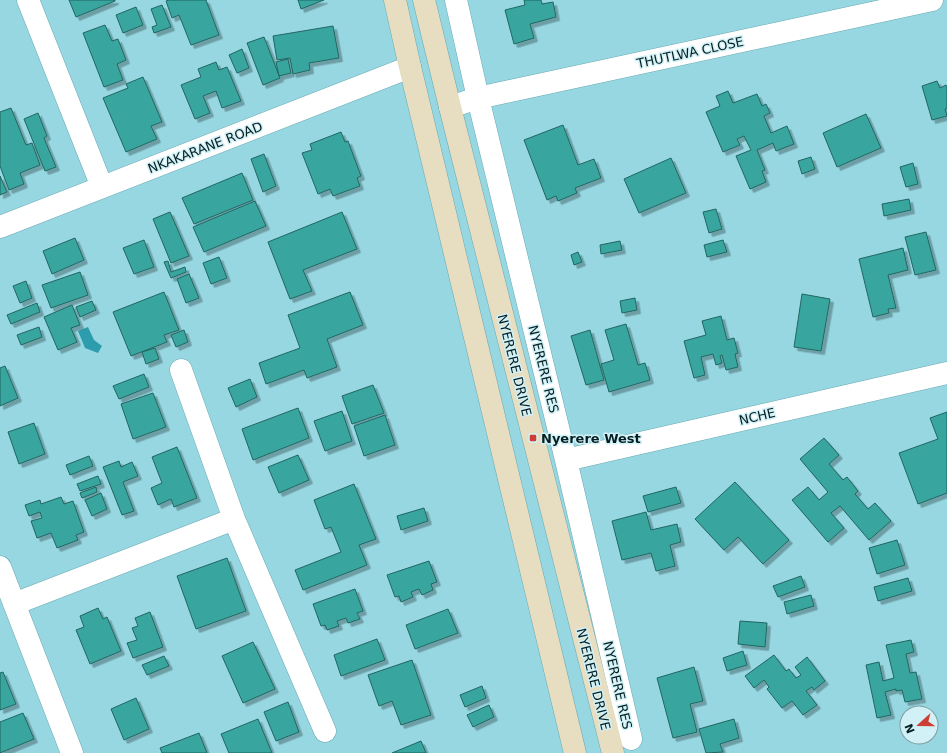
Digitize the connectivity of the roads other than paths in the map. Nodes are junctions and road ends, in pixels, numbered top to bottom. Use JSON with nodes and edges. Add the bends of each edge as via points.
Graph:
{"nodes":[{"id":1,"x":28,"y":0,"type":"edge"},
{"id":2,"x":395,"y":0,"type":"edge"},
{"id":3,"x":424,"y":0,"type":"edge"},
{"id":4,"x":456,"y":0,"type":"edge"},
{"id":5,"x":932,"y":0,"type":"edge"},
{"id":6,"x":410,"y":67,"type":"junction"},
{"id":7,"x":478,"y":98,"type":"junction"},
{"id":8,"x":450,"y":107,"type":"junction"},
{"id":9,"x":102,"y":187,"type":"junction"},
{"id":10,"x":0,"y":227,"type":"edge"},
{"id":11,"x":181,"y":370,"type":"dead end"},
{"id":12,"x":947,"y":373,"type":"edge"},
{"id":13,"x":566,"y":460,"type":"junction"},
{"id":14,"x":234,"y":519,"type":"junction"},
{"id":15,"x":0,"y":567,"type":"edge"},
{"id":16,"x":14,"y":604,"type":"junction"},
{"id":17,"x":325,"y":731,"type":"dead end"},
{"id":18,"x":631,"y":739,"type":"dead end"},
{"id":19,"x":72,"y":753,"type":"edge"},
{"id":20,"x":575,"y":753,"type":"edge"},
{"id":21,"x":612,"y":753,"type":"edge"}],
"edges":[{"from":1,"to":9,"type":"street"},
{"from":2,"to":6,"type":"main road"},
{"from":3,"to":8,"type":"main road","name":"NYERERE DRIVE"},
{"from":4,"to":7,"type":"street","name":"NYERERE RES"},
{"from":5,"to":7,"type":"street","name":"THUTLWA CLOSE"},
{"from":6,"to":9,"type":"street","name":"NKAKARANE ROAD"},
{"from":6,"to":20,"type":"main road"},
{"from":7,"to":8,"type":"street","name":"THUTLWA CLOSE"},
{"from":7,"to":13,"type":"street","name":"NYERERE RES"},
{"from":8,"to":21,"type":"main road","name":"NYERERE DRIVE"},
{"from":9,"to":10,"type":"street","name":"NKAKARANE ROAD"},
{"from":11,"to":14,"type":"street"},
{"from":12,"to":13,"type":"street","name":"NCHE"},
{"from":13,"to":18,"type":"street","name":"NYERERE RES"},
{"from":14,"to":16,"type":"street"},
{"from":14,"to":17,"type":"street"},
{"from":15,"to":16,"type":"street"},
{"from":16,"to":19,"type":"street"}]}
